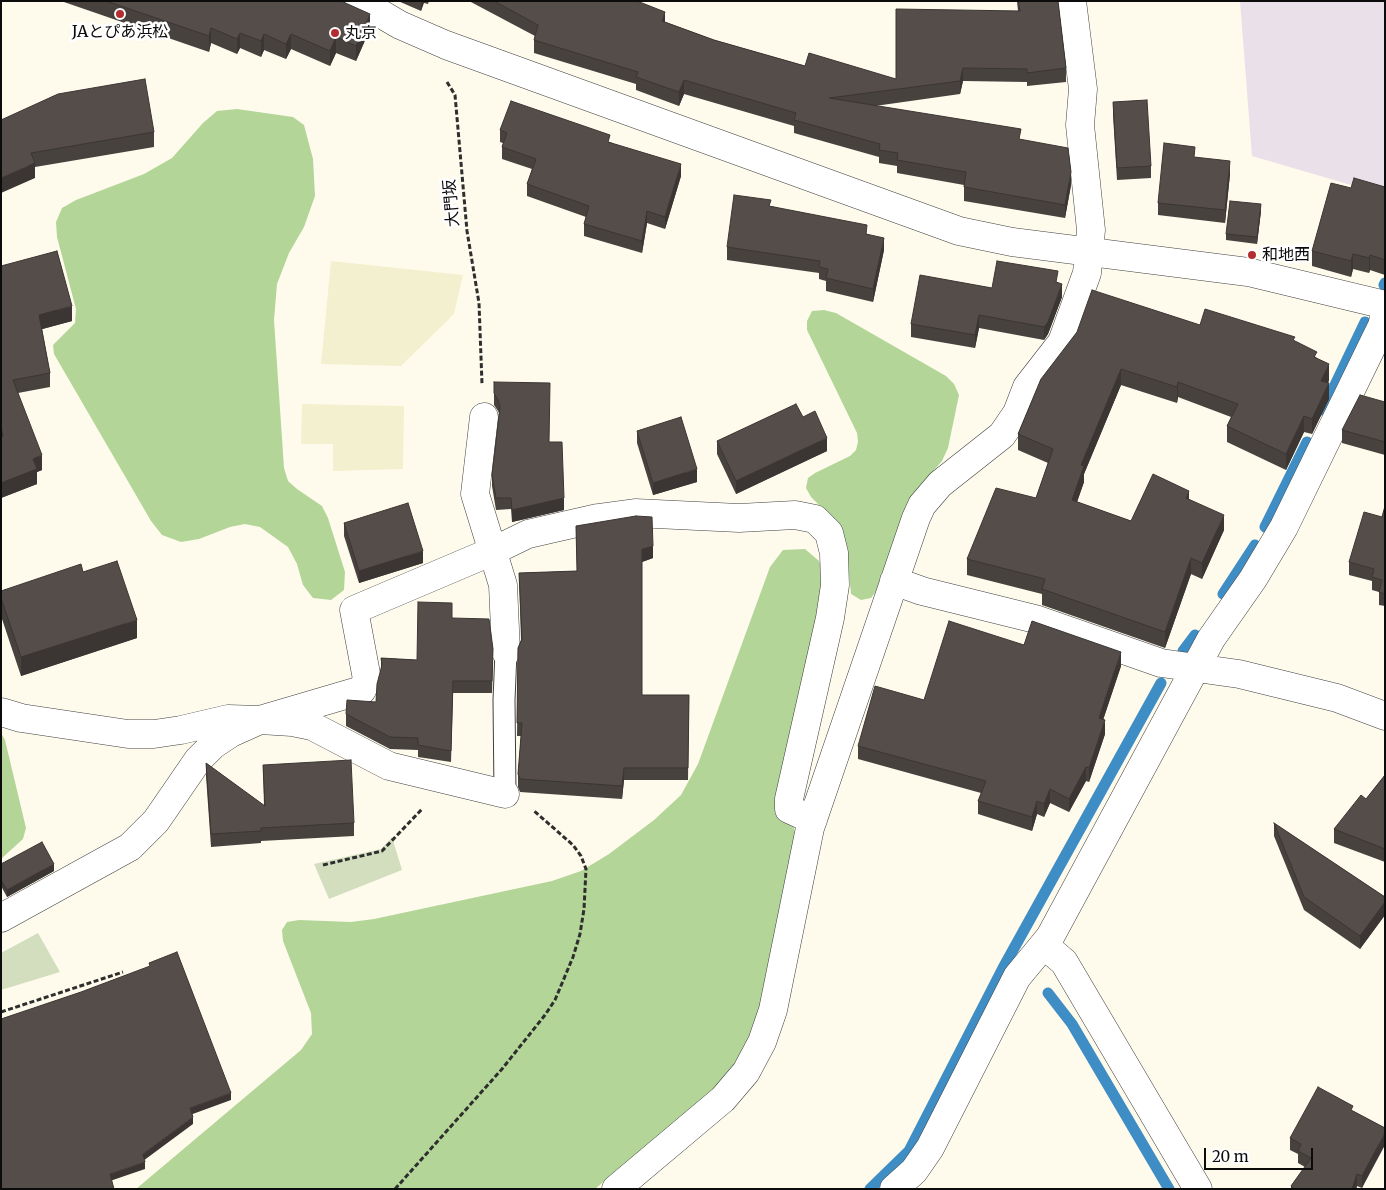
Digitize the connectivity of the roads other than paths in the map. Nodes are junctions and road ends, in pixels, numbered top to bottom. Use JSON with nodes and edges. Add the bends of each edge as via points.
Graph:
{"nodes":[{"id":1,"x":359,"y":1,"type":"edge"},
{"id":2,"x":1072,"y":1,"type":"edge"},
{"id":3,"x":1089,"y":252,"type":"junction"},
{"id":4,"x":1385,"y":304,"type":"edge"},
{"id":5,"x":1385,"y":314,"type":"edge"},
{"id":6,"x":484,"y":417,"type":"road end"},
{"id":7,"x":493,"y":551,"type":"junction"},
{"id":8,"x":894,"y":581,"type":"junction"},
{"id":9,"x":506,"y":652,"type":"joint"},
{"id":10,"x":1195,"y":668,"type":"junction"},
{"id":11,"x":1,"y":712,"type":"edge"},
{"id":12,"x":1385,"y":716,"type":"edge"},
{"id":13,"x":260,"y":720,"type":"junction"},
{"id":14,"x":506,"y":794,"type":"joint"},
{"id":15,"x":813,"y":820,"type":"junction"},
{"id":16,"x":1,"y":918,"type":"edge"},
{"id":17,"x":1044,"y":945,"type":"junction"},
{"id":18,"x":616,"y":1189,"type":"edge"},
{"id":19,"x":894,"y":1189,"type":"edge"},
{"id":20,"x":1198,"y":1189,"type":"edge"}],
"edges":[{"from":1,"to":3,"type":"street","via":[[400,25],[446,45],[933,222],[985,237]]},
{"from":2,"to":3,"type":"street","via":[[1083,89],[1080,125],[1090,230]]},
{"from":3,"to":4,"type":"street","via":[[1262,275]]},
{"from":3,"to":8,"type":"street","via":[[1087,273],[1062,342],[1026,387],[1017,413],[1002,435],[940,484],[922,505]]},
{"from":5,"to":10,"type":"street","via":[[1284,527]]},
{"from":6,"to":7,"type":"street","via":[[475,494]]},
{"from":7,"to":9,"type":"street","via":[[503,585]]},
{"from":7,"to":13,"type":"street","via":[[354,610],[366,679],[362,690]]},
{"from":7,"to":15,"type":"street","via":[[528,534],[616,514],[653,512],[739,518],[795,515],[815,519],[829,533],[834,552],[835,585],[789,798],[789,809]]},
{"from":8,"to":10,"type":"street","via":[[1035,619],[1161,663]]},
{"from":8,"to":15,"type":"street"},
{"from":9,"to":14,"type":"lane"},
{"from":10,"to":12,"type":"street","via":[[1239,674],[1337,698]]},
{"from":10,"to":17,"type":"street"},
{"from":11,"to":13,"type":"street","via":[[128,734],[181,730],[228,719]]},
{"from":13,"to":14,"type":"street","via":[[312,726],[389,766]]},
{"from":13,"to":16,"type":"street","via":[[213,745],[198,760],[156,821],[130,847]]},
{"from":15,"to":18,"type":"street","via":[[773,1010],[762,1042],[746,1072],[723,1098]]},
{"from":17,"to":19,"type":"street","via":[[1017,977],[922,1160]]},
{"from":17,"to":20,"type":"street","via":[[1064,962]]}]}
